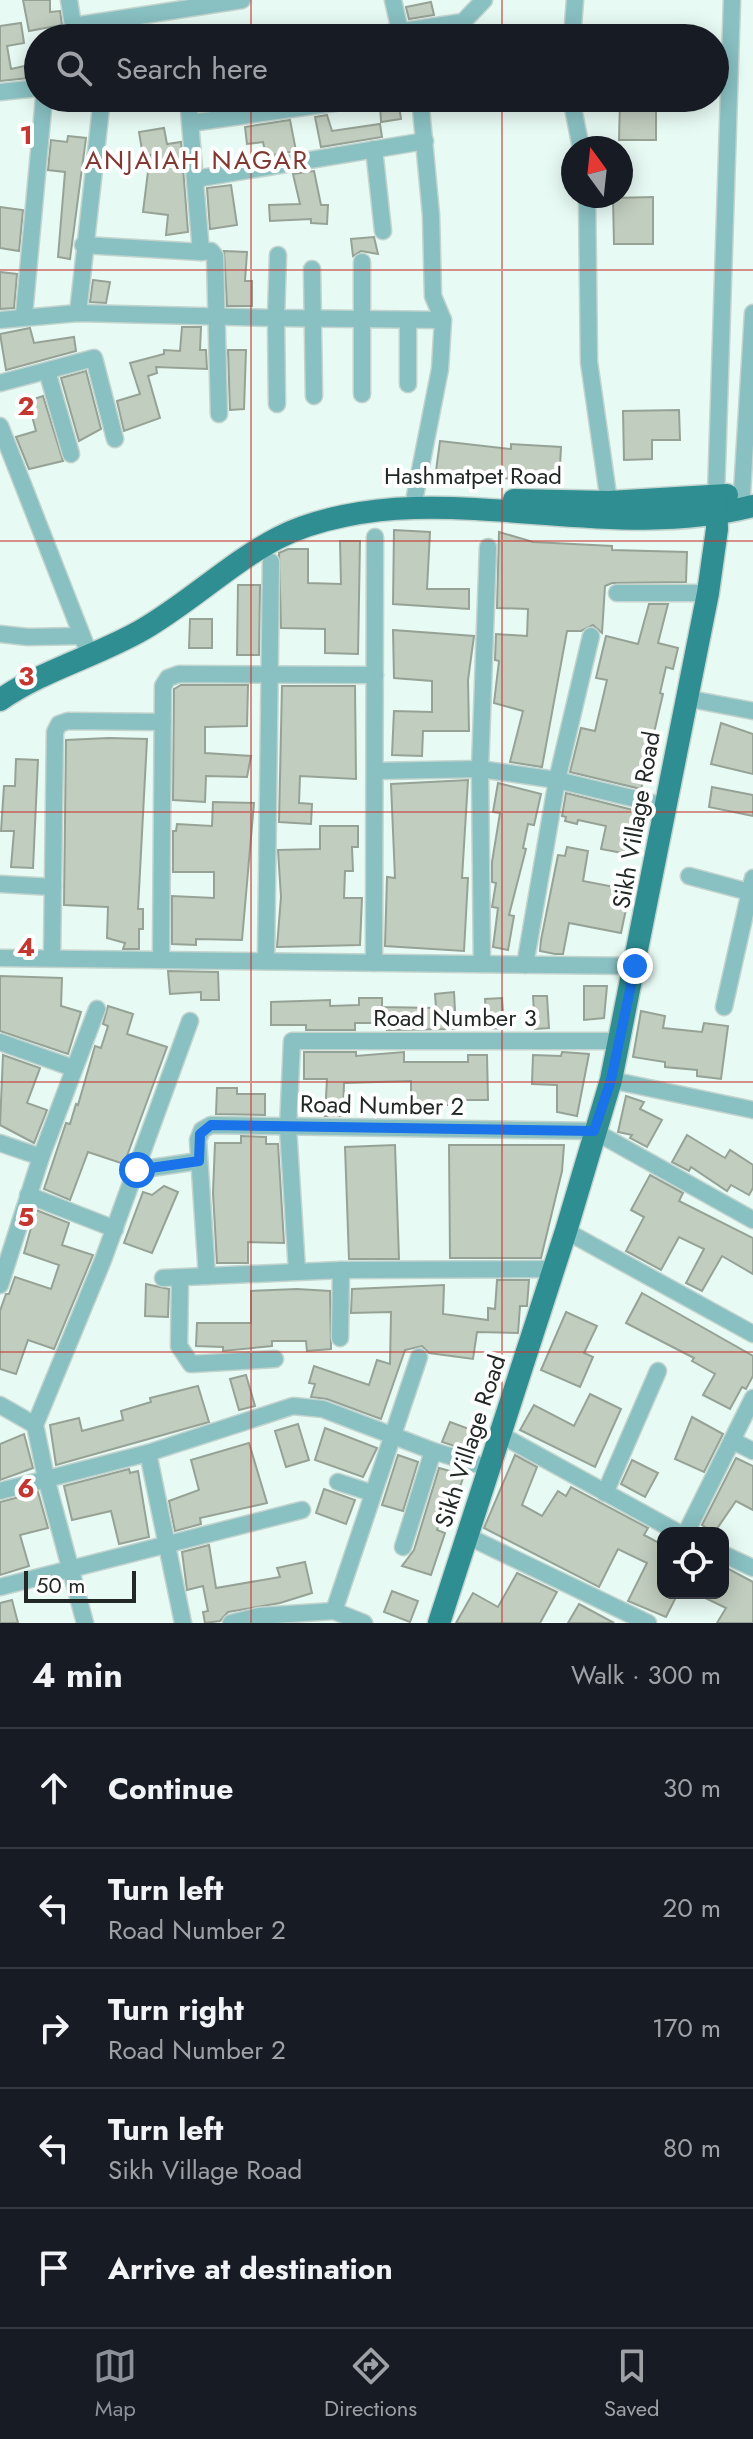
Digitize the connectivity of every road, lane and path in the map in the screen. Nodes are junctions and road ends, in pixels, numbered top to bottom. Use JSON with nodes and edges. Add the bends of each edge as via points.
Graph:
{"nodes":[{"id":1,"x":69,"y":0,"type":"edge"},
{"id":2,"x":242,"y":0,"type":"edge"},
{"id":3,"x":393,"y":0,"type":"edge"},
{"id":4,"x":484,"y":0,"type":"edge"},
{"id":5,"x":575,"y":0,"type":"edge"},
{"id":6,"x":732,"y":0,"type":"edge"},
{"id":7,"x":73,"y":24,"type":"edge"},
{"id":8,"x":116,"y":24,"type":"edge"},
{"id":9,"x":405,"y":24,"type":"edge"},
{"id":10,"x":453,"y":24,"type":"edge"},
{"id":11,"x":573,"y":24,"type":"edge"},
{"id":12,"x":24,"y":89,"type":"edge"},
{"id":13,"x":0,"y":92,"type":"edge"},
{"id":14,"x":729,"y":95,"type":"edge"},
{"id":15,"x":43,"y":112,"type":"edge"},
{"id":16,"x":100,"y":112,"type":"edge"},
{"id":17,"x":190,"y":112,"type":"edge"},
{"id":18,"x":270,"y":112,"type":"edge"},
{"id":19,"x":422,"y":112,"type":"edge"},
{"id":20,"x":574,"y":112,"type":"edge"},
{"id":21,"x":728,"y":112,"type":"edge"},
{"id":22,"x":191,"y":123,"type":"junction"},
{"id":23,"x":579,"y":136,"type":"edge"},
{"id":24,"x":425,"y":141,"type":"junction"},
{"id":25,"x":374,"y":149,"type":"junction"},
{"id":26,"x":195,"y":179,"type":"junction"},
{"id":27,"x":587,"y":208,"type":"edge"},
{"id":28,"x":383,"y":231,"type":"dead end"},
{"id":29,"x":83,"y":245,"type":"junction"},
{"id":30,"x":201,"y":252,"type":"junction"},
{"id":31,"x":278,"y":255,"type":"dead end"},
{"id":32,"x":362,"y":262,"type":"dead end"},
{"id":33,"x":312,"y":269,"type":"dead end"},
{"id":34,"x":78,"y":313,"type":"junction"},
{"id":35,"x":753,"y":313,"type":"edge"},
{"id":36,"x":24,"y":315,"type":"junction"},
{"id":37,"x":215,"y":318,"type":"junction"},
{"id":38,"x":276,"y":318,"type":"junction"},
{"id":39,"x":0,"y":320,"type":"edge"},
{"id":40,"x":312,"y":320,"type":"junction"},
{"id":41,"x":443,"y":320,"type":"junction"},
{"id":42,"x":408,"y":321,"type":"junction"},
{"id":43,"x":363,"y":322,"type":"junction"},
{"id":44,"x":47,"y":371,"type":"junction"},
{"id":45,"x":0,"y":383,"type":"edge"},
{"id":46,"x":408,"y":384,"type":"dead end"},
{"id":47,"x":362,"y":394,"type":"dead end"},
{"id":48,"x":314,"y":396,"type":"dead end"},
{"id":49,"x":277,"y":404,"type":"dead end"},
{"id":50,"x":219,"y":414,"type":"dead end"},
{"id":51,"x":0,"y":426,"type":"edge"},
{"id":52,"x":115,"y":439,"type":"dead end"},
{"id":53,"x":71,"y":454,"type":"dead end"},
{"id":54,"x":415,"y":496,"type":"junction"},
{"id":55,"x":747,"y":500,"type":"edge"},
{"id":56,"x":609,"y":502,"type":"junction"},
{"id":57,"x":716,"y":505,"type":"junction"},
{"id":58,"x":346,"y":511,"type":"junction"},
{"id":59,"x":375,"y":537,"type":"dead end"},
{"id":60,"x":488,"y":547,"type":"dead end"},
{"id":61,"x":271,"y":562,"type":"dead end"},
{"id":62,"x":617,"y":593,"type":"dead end"},
{"id":63,"x":708,"y":593,"type":"junction"},
{"id":64,"x":0,"y":634,"type":"edge"},
{"id":65,"x":591,"y":636,"type":"dead end"},
{"id":66,"x":85,"y":645,"type":"junction"},
{"id":67,"x":270,"y":675,"type":"junction"},
{"id":68,"x":375,"y":675,"type":"junction"},
{"id":69,"x":0,"y":686,"type":"edge"},
{"id":70,"x":685,"y":698,"type":"junction"},
{"id":71,"x":0,"y":700,"type":"edge"},
{"id":72,"x":753,"y":711,"type":"edge"},
{"id":73,"x":163,"y":722,"type":"junction"},
{"id":74,"x":480,"y":769,"type":"junction"},
{"id":75,"x":376,"y":771,"type":"junction"},
{"id":76,"x":557,"y":780,"type":"junction"},
{"id":77,"x":665,"y":806,"type":"junction"},
{"id":78,"x":689,"y":876,"type":"dead end"},
{"id":79,"x":0,"y":884,"type":"edge"},
{"id":80,"x":53,"y":887,"type":"junction"},
{"id":81,"x":752,"y":888,"type":"edge"},
{"id":82,"x":0,"y":958,"type":"edge"},
{"id":83,"x":52,"y":958,"type":"junction"},
{"id":84,"x":161,"y":960,"type":"junction"},
{"id":85,"x":266,"y":961,"type":"junction"},
{"id":86,"x":374,"y":963,"type":"junction"},
{"id":87,"x":482,"y":964,"type":"junction"},
{"id":88,"x":525,"y":965,"type":"junction"},
{"id":89,"x":635,"y":966,"type":"junction"},
{"id":90,"x":724,"y":1007,"type":"dead end"},
{"id":91,"x":97,"y":1009,"type":"dead end"},
{"id":92,"x":190,"y":1021,"type":"dead end"},
{"id":93,"x":618,"y":1041,"type":"junction"},
{"id":94,"x":0,"y":1042,"type":"edge"},
{"id":95,"x":73,"y":1068,"type":"junction"},
{"id":96,"x":611,"y":1080,"type":"junction"},
{"id":97,"x":753,"y":1110,"type":"edge"},
{"id":98,"x":288,"y":1128,"type":"junction"},
{"id":99,"x":594,"y":1131,"type":"junction"},
{"id":100,"x":0,"y":1143,"type":"edge"},
{"id":101,"x":41,"y":1157,"type":"junction"},
{"id":102,"x":199,"y":1161,"type":"junction"},
{"id":103,"x":137,"y":1170,"type":"junction"},
{"id":104,"x":28,"y":1195,"type":"junction"},
{"id":105,"x":753,"y":1220,"type":"edge"},
{"id":106,"x":115,"y":1229,"type":"junction"},
{"id":107,"x":566,"y":1231,"type":"junction"},
{"id":108,"x":7,"y":1241,"type":"edge"},
{"id":109,"x":553,"y":1269,"type":"junction"},
{"id":110,"x":341,"y":1270,"type":"junction"},
{"id":111,"x":297,"y":1271,"type":"junction"},
{"id":112,"x":207,"y":1276,"type":"junction"},
{"id":113,"x":0,"y":1285,"type":"edge"},
{"id":114,"x":753,"y":1334,"type":"edge"},
{"id":115,"x":340,"y":1338,"type":"dead end"},
{"id":116,"x":419,"y":1357,"type":"dead end"},
{"id":117,"x":275,"y":1359,"type":"dead end"},
{"id":118,"x":658,"y":1371,"type":"dead end"},
{"id":119,"x":753,"y":1398,"type":"edge"},
{"id":120,"x":0,"y":1405,"type":"edge"},
{"id":121,"x":36,"y":1429,"type":"junction"},
{"id":122,"x":501,"y":1435,"type":"junction"},
{"id":123,"x":393,"y":1436,"type":"junction"},
{"id":124,"x":733,"y":1441,"type":"junction"},
{"id":125,"x":433,"y":1451,"type":"junction"},
{"id":126,"x":753,"y":1451,"type":"edge"},
{"id":127,"x":148,"y":1453,"type":"junction"},
{"id":128,"x":486,"y":1467,"type":"junction"},
{"id":129,"x":46,"y":1478,"type":"junction"},
{"id":130,"x":338,"y":1482,"type":"dead end"},
{"id":131,"x":0,"y":1491,"type":"edge"},
{"id":132,"x":372,"y":1493,"type":"junction"},
{"id":133,"x":605,"y":1493,"type":"junction"},
{"id":134,"x":302,"y":1510,"type":"dead end"},
{"id":135,"x":668,"y":1527,"type":"edge"},
{"id":136,"x":689,"y":1527,"type":"edge"},
{"id":137,"x":465,"y":1535,"type":"junction"},
{"id":138,"x":167,"y":1544,"type":"junction"},
{"id":139,"x":403,"y":1547,"type":"dead end"},
{"id":140,"x":729,"y":1557,"type":"edge"},
{"id":141,"x":753,"y":1568,"type":"edge"},
{"id":142,"x":71,"y":1569,"type":"junction"},
{"id":143,"x":0,"y":1587,"type":"edge"},
{"id":144,"x":334,"y":1611,"type":"junction"},
{"id":145,"x":85,"y":1623,"type":"edge"},
{"id":146,"x":183,"y":1623,"type":"edge"},
{"id":147,"x":231,"y":1623,"type":"edge"},
{"id":148,"x":364,"y":1623,"type":"edge"},
{"id":149,"x":439,"y":1623,"type":"edge"},
{"id":150,"x":648,"y":1623,"type":"edge"}],
"edges":[{"from":1,"to":7,"type":"street"},
{"from":2,"to":8,"type":"street"},
{"from":3,"to":9,"type":"street"},
{"from":4,"to":10,"type":"street","via":[[463,22]]},
{"from":5,"to":11,"type":"street"},
{"from":6,"to":14,"type":"street","name":"Sikh Village Road"},
{"from":12,"to":13,"type":"street"},
{"from":15,"to":36,"type":"street"},
{"from":16,"to":29,"type":"street"},
{"from":17,"to":22,"type":"street"},
{"from":18,"to":22,"type":"street"},
{"from":19,"to":24,"type":"street"},
{"from":20,"to":23,"type":"street"},
{"from":21,"to":57,"type":"street","name":"Sikh Village Road"},
{"from":22,"to":26,"type":"street"},
{"from":24,"to":25,"type":"street"},
{"from":24,"to":41,"type":"street","via":[[433,296]]},
{"from":25,"to":26,"type":"street"},
{"from":25,"to":28,"type":"street"},
{"from":26,"to":30,"type":"street"},
{"from":27,"to":56,"type":"street","via":[[589,362]]},
{"from":29,"to":30,"type":"street"},
{"from":29,"to":34,"type":"street"},
{"from":30,"to":37,"type":"street","via":[[215,256]]},
{"from":31,"to":38,"type":"street"},
{"from":32,"to":43,"type":"street"},
{"from":33,"to":40,"type":"street"},
{"from":34,"to":36,"type":"street"},
{"from":34,"to":37,"type":"street"},
{"from":35,"to":55,"type":"street"},
{"from":36,"to":39,"type":"street"},
{"from":37,"to":38,"type":"street"},
{"from":37,"to":50,"type":"street"},
{"from":38,"to":40,"type":"street"},
{"from":38,"to":49,"type":"street"},
{"from":40,"to":43,"type":"street"},
{"from":40,"to":48,"type":"street"},
{"from":41,"to":42,"type":"street"},
{"from":41,"to":54,"type":"street","via":[[440,369]]},
{"from":42,"to":43,"type":"street"},
{"from":42,"to":46,"type":"street"},
{"from":43,"to":47,"type":"street"},
{"from":44,"to":45,"type":"street"},
{"from":44,"to":52,"type":"street","via":[[94,358]]},
{"from":44,"to":53,"type":"street"},
{"from":51,"to":66,"type":"street"},
{"from":54,"to":56,"type":"main road","name":"Hashmatpet Road"},
{"from":54,"to":58,"type":"main road","name":"Hashmatpet Road"},
{"from":55,"to":57,"type":"main road"},
{"from":56,"to":57,"type":"main road","name":"Hashmatpet Road"},
{"from":57,"to":58,"type":"main road","via":[[613,520],[413,508]]},
{"from":57,"to":63,"type":"main road","name":"Sikh Village Road"},
{"from":58,"to":66,"type":"main road","via":[[279,538],[142,630]]},
{"from":59,"to":68,"type":"street"},
{"from":60,"to":74,"type":"street"},
{"from":61,"to":67,"type":"street"},
{"from":62,"to":63,"type":"street"},
{"from":63,"to":70,"type":"main road","name":"Sikh Village Road"},
{"from":64,"to":66,"type":"street"},
{"from":65,"to":76,"type":"street"},
{"from":66,"to":69,"type":"main road"},
{"from":66,"to":71,"type":"main road"},
{"from":67,"to":68,"type":"street"},
{"from":67,"to":73,"type":"street","via":[[168,678],[163,686]]},
{"from":67,"to":85,"type":"street"},
{"from":68,"to":75,"type":"street"},
{"from":70,"to":72,"type":"street"},
{"from":70,"to":77,"type":"main road","name":"Sikh Village Road"},
{"from":73,"to":80,"type":"street","via":[[59,724]]},
{"from":73,"to":84,"type":"street"},
{"from":74,"to":75,"type":"street"},
{"from":74,"to":76,"type":"street"},
{"from":74,"to":87,"type":"street"},
{"from":75,"to":86,"type":"street"},
{"from":76,"to":77,"type":"street"},
{"from":76,"to":88,"type":"street"},
{"from":77,"to":89,"type":"main road","name":"Sikh Village Road"},
{"from":78,"to":81,"type":"street"},
{"from":79,"to":80,"type":"street"},
{"from":80,"to":83,"type":"street"},
{"from":81,"to":90,"type":"street"},
{"from":82,"to":83,"type":"street"},
{"from":83,"to":84,"type":"street"},
{"from":84,"to":85,"type":"street"},
{"from":85,"to":86,"type":"street"},
{"from":86,"to":87,"type":"street"},
{"from":87,"to":88,"type":"street"},
{"from":88,"to":89,"type":"street"},
{"from":89,"to":93,"type":"main road","name":"Sikh Village Road"},
{"from":91,"to":95,"type":"street"},
{"from":92,"to":103,"type":"street"},
{"from":93,"to":96,"type":"main road","name":"Sikh Village Road"},
{"from":93,"to":98,"type":"street","name":"Road Number 3","via":[[292,1041]]},
{"from":94,"to":95,"type":"street"},
{"from":95,"to":101,"type":"street"},
{"from":96,"to":97,"type":"street"},
{"from":96,"to":99,"type":"main road","name":"Sikh Village Road"},
{"from":98,"to":99,"type":"street","name":"Road Number 2"},
{"from":98,"to":102,"type":"street","name":"Road Number 2","via":[[211,1125],[200,1134]]},
{"from":98,"to":111,"type":"street"},
{"from":99,"to":105,"type":"street"},
{"from":99,"to":107,"type":"main road","name":"Sikh Village Road"},
{"from":100,"to":101,"type":"street"},
{"from":101,"to":104,"type":"street"},
{"from":102,"to":103,"type":"street"},
{"from":102,"to":112,"type":"street"},
{"from":103,"to":106,"type":"street"},
{"from":104,"to":106,"type":"street"},
{"from":104,"to":108,"type":"street"},
{"from":106,"to":121,"type":"street"},
{"from":107,"to":109,"type":"main road","name":"Sikh Village Road"},
{"from":107,"to":114,"type":"street"},
{"from":108,"to":113,"type":"street"},
{"from":109,"to":110,"type":"street"},
{"from":109,"to":122,"type":"main road","name":"Sikh Village Road"},
{"from":110,"to":111,"type":"street"},
{"from":110,"to":115,"type":"street"},
{"from":111,"to":112,"type":"street"},
{"from":112,"to":117,"type":"street","via":[[172,1278],[179,1346],[191,1364]]},
{"from":116,"to":123,"type":"street"},
{"from":118,"to":133,"type":"street"},
{"from":119,"to":124,"type":"street"},
{"from":120,"to":121,"type":"street"},
{"from":121,"to":129,"type":"street"},
{"from":122,"to":128,"type":"main road","name":"Sikh Village Road"},
{"from":122,"to":133,"type":"street"},
{"from":123,"to":125,"type":"street"},
{"from":123,"to":127,"type":"street","via":[[323,1409],[293,1406]]},
{"from":123,"to":132,"type":"street"},
{"from":124,"to":126,"type":"street"},
{"from":124,"to":136,"type":"street"},
{"from":125,"to":128,"type":"street"},
{"from":125,"to":139,"type":"street"},
{"from":127,"to":129,"type":"street"},
{"from":127,"to":138,"type":"street"},
{"from":128,"to":137,"type":"main road","name":"Sikh Village Road"},
{"from":129,"to":131,"type":"street"},
{"from":129,"to":142,"type":"street"},
{"from":130,"to":132,"type":"street"},
{"from":132,"to":144,"type":"street"},
{"from":133,"to":135,"type":"street"},
{"from":134,"to":138,"type":"street"},
{"from":137,"to":149,"type":"main road","name":"Sikh Village Road"},
{"from":137,"to":150,"type":"street"},
{"from":138,"to":142,"type":"street"},
{"from":138,"to":146,"type":"street"},
{"from":140,"to":141,"type":"street"},
{"from":142,"to":143,"type":"street"},
{"from":142,"to":145,"type":"street"},
{"from":144,"to":147,"type":"street"},
{"from":144,"to":148,"type":"street"}]}
